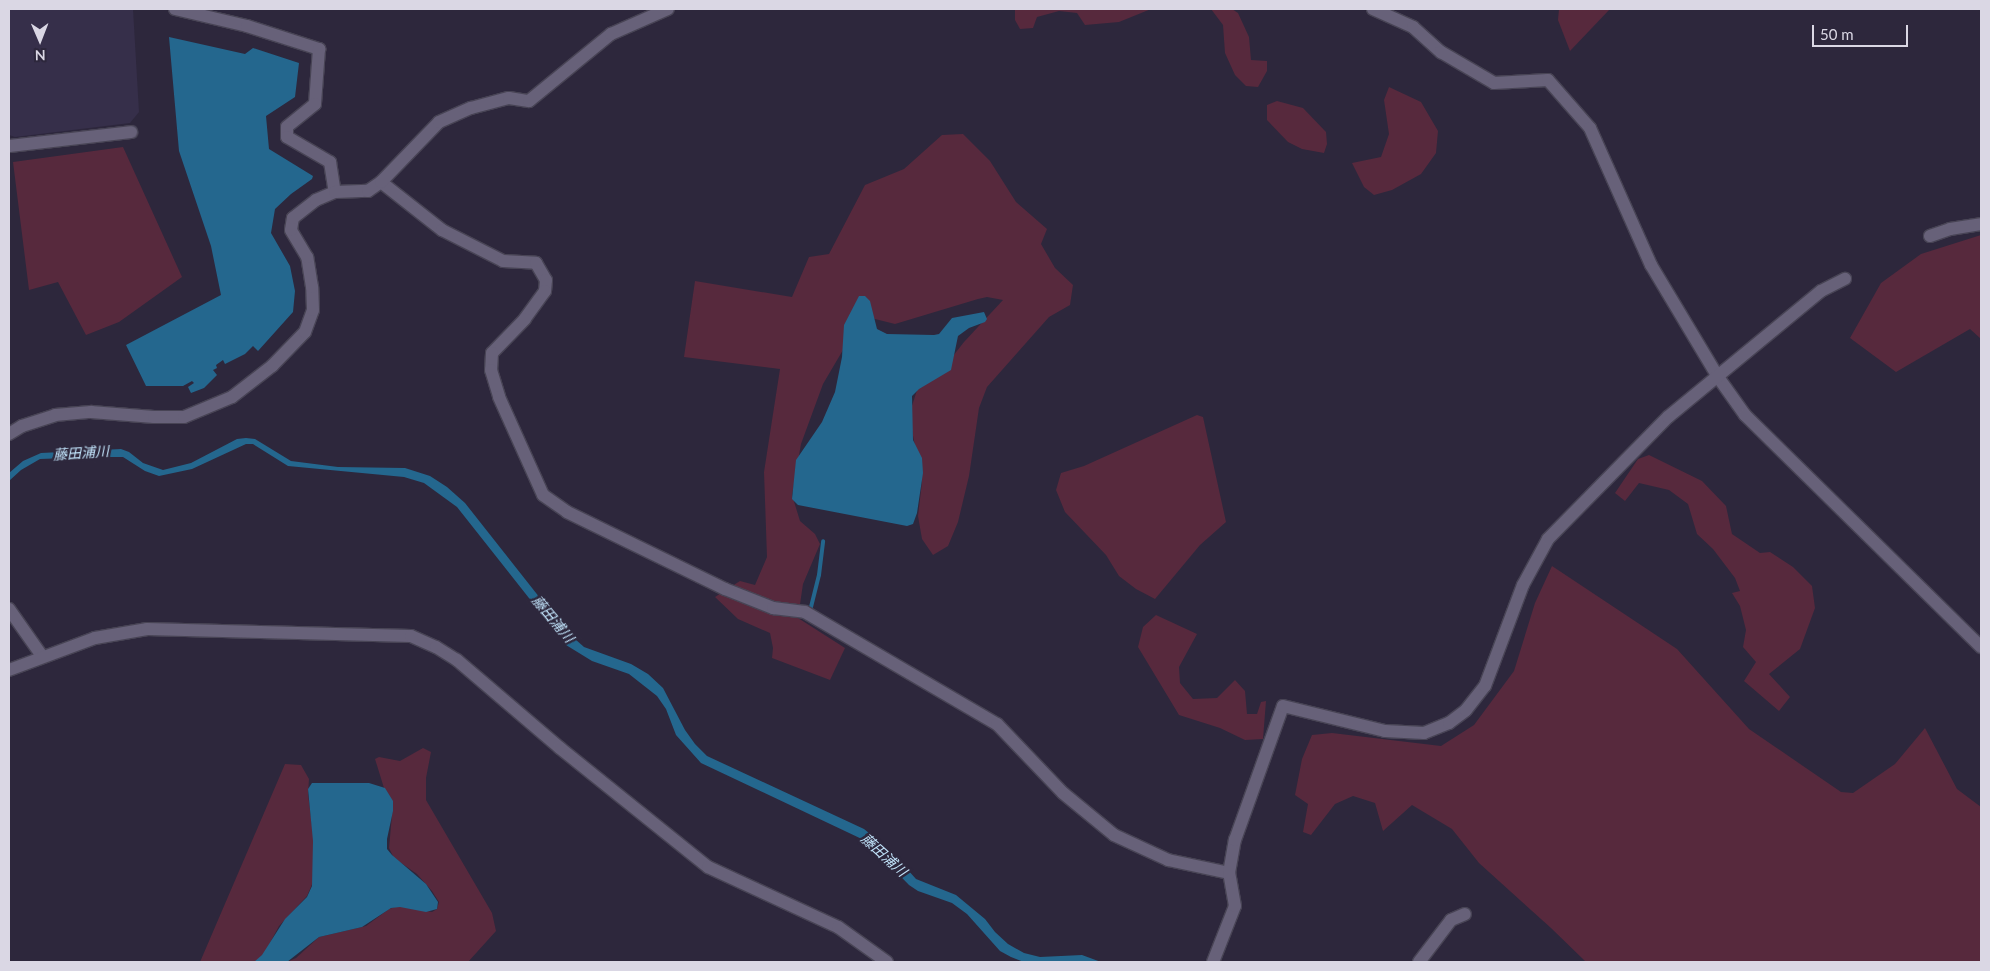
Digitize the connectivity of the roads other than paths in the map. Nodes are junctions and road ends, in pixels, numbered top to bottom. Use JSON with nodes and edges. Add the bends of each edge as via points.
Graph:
{"nodes":[{"id":1,"x":175,"y":9,"type":"edge"},
{"id":2,"x":668,"y":9,"type":"edge"},
{"id":3,"x":1374,"y":9,"type":"edge"},
{"id":4,"x":132,"y":132,"type":"dead end"},
{"id":5,"x":9,"y":146,"type":"edge"},
{"id":6,"x":381,"y":182,"type":"junction"},
{"id":7,"x":335,"y":192,"type":"junction"},
{"id":8,"x":1981,"y":224,"type":"edge"},
{"id":9,"x":1930,"y":236,"type":"dead end"},
{"id":10,"x":1845,"y":279,"type":"dead end"},
{"id":11,"x":1718,"y":377,"type":"junction"},
{"id":12,"x":9,"y":434,"type":"edge"},
{"id":13,"x":9,"y":609,"type":"edge"},
{"id":14,"x":1981,"y":646,"type":"edge"},
{"id":15,"x":42,"y":656,"type":"junction"},
{"id":16,"x":9,"y":670,"type":"edge"},
{"id":17,"x":1229,"y":873,"type":"junction"},
{"id":18,"x":1464,"y":914,"type":"dead end"},
{"id":19,"x":886,"y":962,"type":"edge"},
{"id":20,"x":1212,"y":962,"type":"edge"},
{"id":21,"x":1419,"y":962,"type":"edge"}],
"edges":[{"from":1,"to":7,"type":"street","via":[[247,26],[319,49],[315,104],[287,127],[287,137],[330,162]]},
{"from":2,"to":6,"type":"street","via":[[611,34],[529,101],[509,98],[471,108],[439,122]]},
{"from":3,"to":11,"type":"street","via":[[1413,27],[1441,52],[1494,83],[1548,80],[1590,128],[1651,265]]},
{"from":4,"to":5,"type":"street"},
{"from":6,"to":7,"type":"street","via":[[368,191]]},
{"from":6,"to":17,"type":"street","via":[[442,230],[503,262],[536,263],[544,277],[545,291],[525,319],[492,352],[491,370],[499,396],[543,495],[567,512],[725,588],[773,608],[804,612],[997,724],[1063,793],[1114,835],[1168,860]]},
{"from":7,"to":12,"type":"street","via":[[316,200],[293,218],[292,230],[307,257],[312,287],[313,310],[305,332],[272,366],[232,397],[184,417],[91,412],[55,415]]},
{"from":8,"to":9,"type":"street"},
{"from":10,"to":11,"type":"street","via":[[1821,291]]},
{"from":11,"to":14,"type":"street","via":[[1745,415]]},
{"from":11,"to":17,"type":"street","via":[[1668,417],[1548,539],[1523,585],[1485,686],[1455,719],[1424,733],[1385,731],[1283,706],[1235,840]]},
{"from":13,"to":15,"type":"street"},
{"from":15,"to":16,"type":"street"},
{"from":15,"to":19,"type":"street","via":[[95,638],[147,629],[411,636],[436,646],[457,660],[708,867],[838,926]]},
{"from":17,"to":20,"type":"street","via":[[1235,906]]},
{"from":18,"to":21,"type":"street","via":[[1451,920]]}]}
